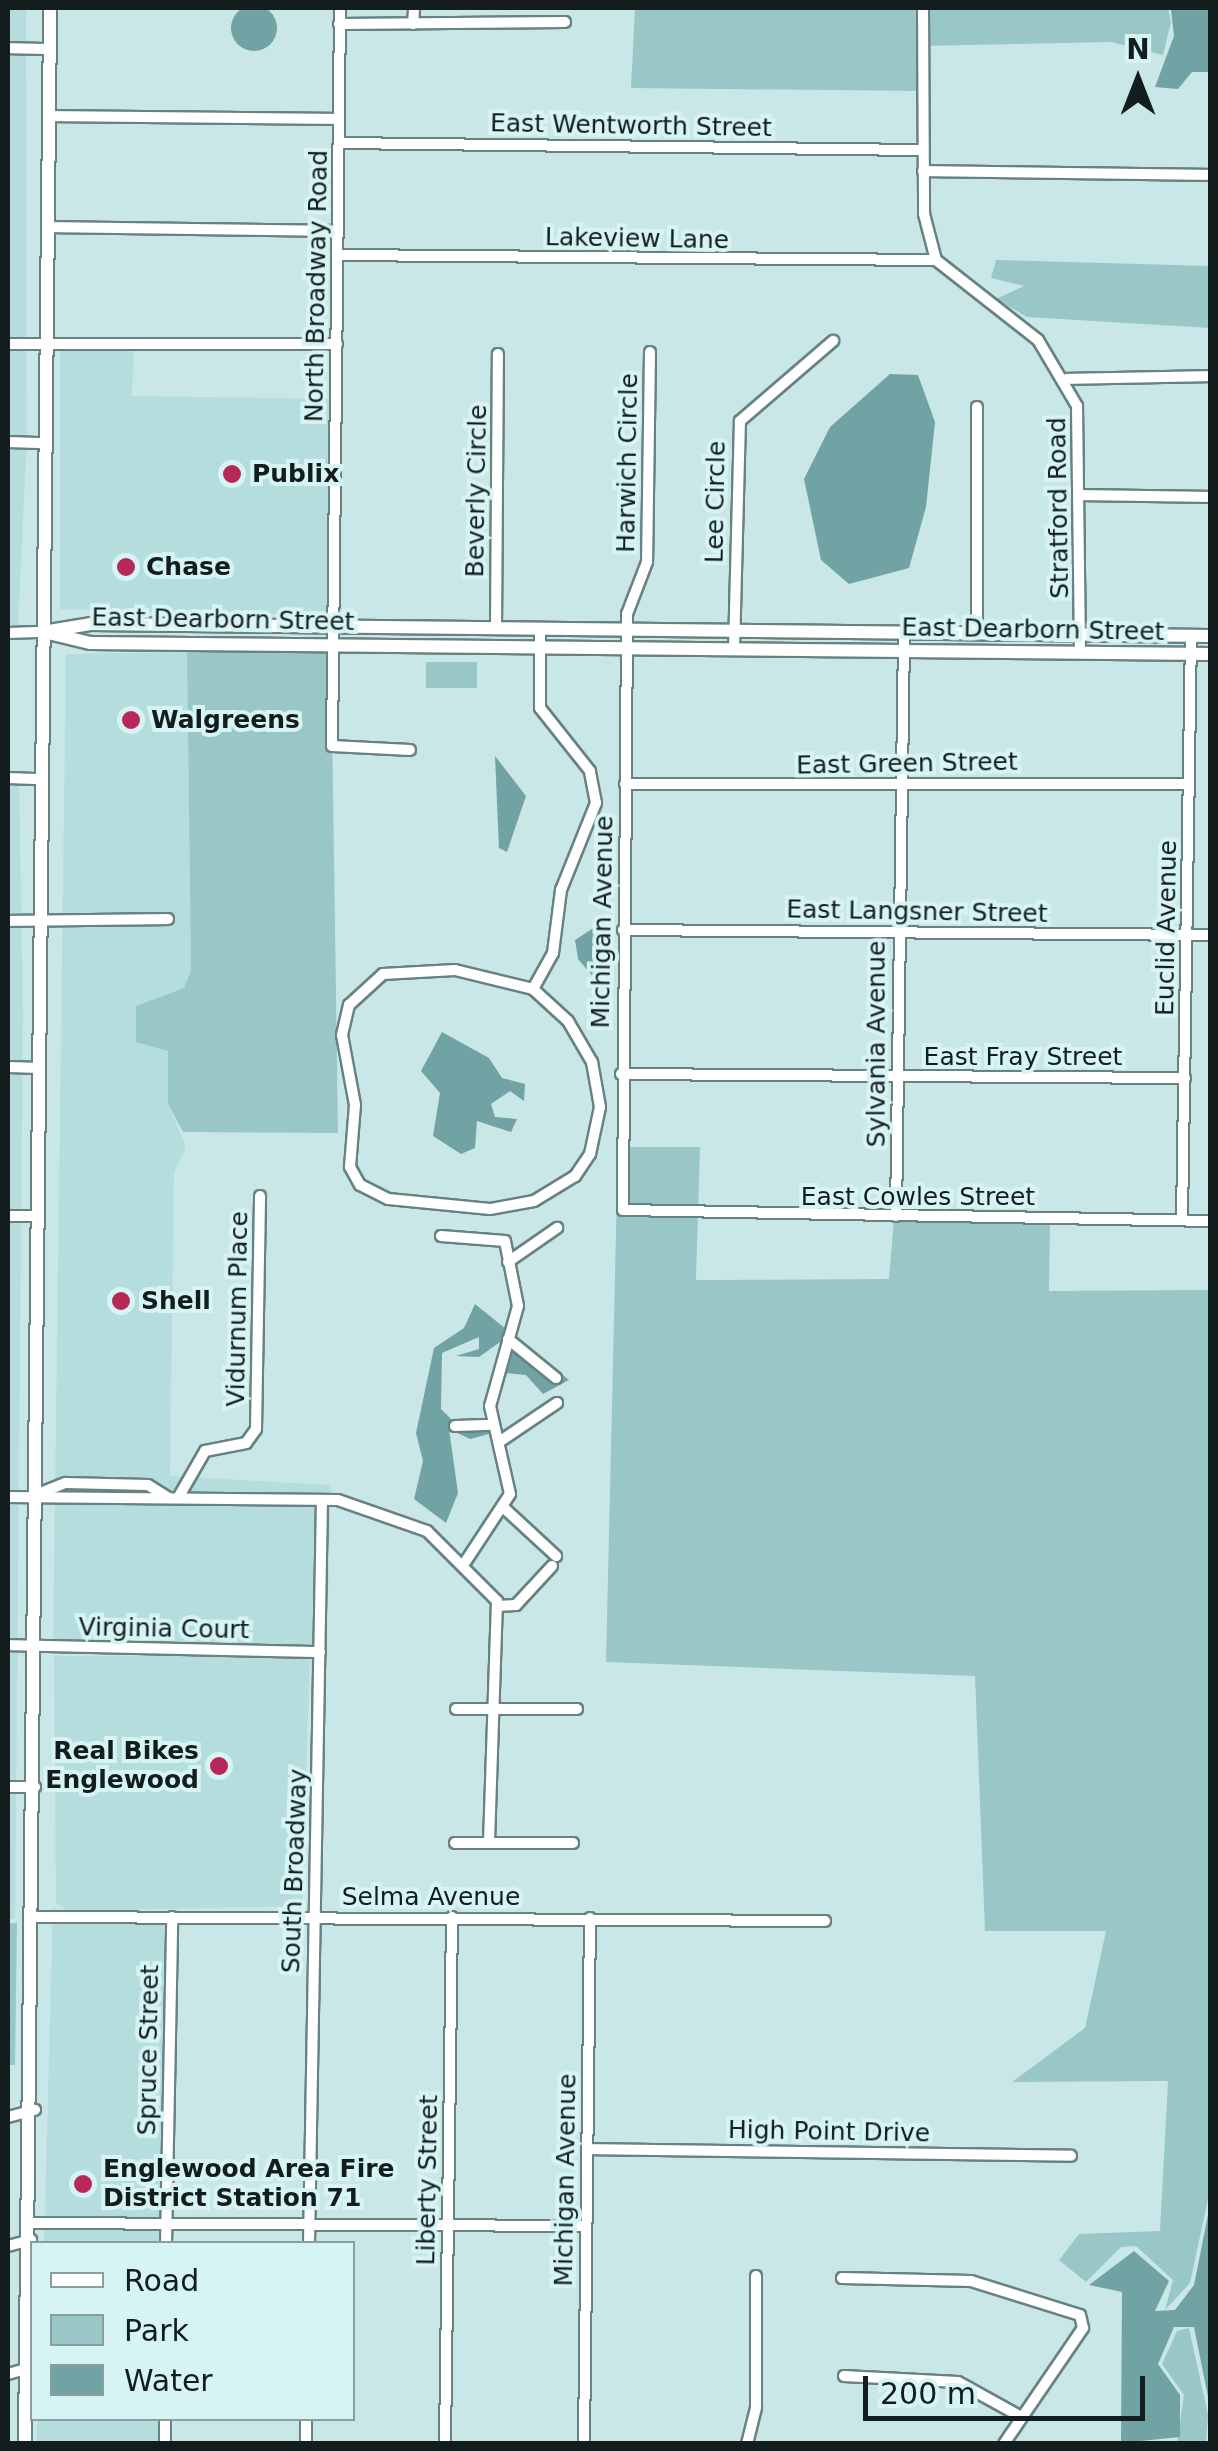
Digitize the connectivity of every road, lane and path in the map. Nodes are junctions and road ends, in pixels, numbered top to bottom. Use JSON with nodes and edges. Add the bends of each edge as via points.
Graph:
{"nodes":[{"id":1,"x":50,"y":8,"type":"edge"},
{"id":2,"x":340,"y":8,"type":"edge"},
{"id":3,"x":414,"y":8,"type":"edge"},
{"id":4,"x":922,"y":8,"type":"edge"},
{"id":5,"x":542,"y":13,"type":"edge"},
{"id":6,"x":565,"y":22,"type":"dead end"},
{"id":7,"x":340,"y":24,"type":"junction"},
{"id":8,"x":413,"y":24,"type":"junction"},
{"id":9,"x":8,"y":48,"type":"edge"},
{"id":10,"x":50,"y":49,"type":"junction"},
{"id":11,"x":49,"y":116,"type":"junction"},
{"id":12,"x":338,"y":119,"type":"junction"},
{"id":13,"x":339,"y":142,"type":"junction"},
{"id":14,"x":922,"y":150,"type":"junction"},
{"id":15,"x":924,"y":171,"type":"junction"},
{"id":16,"x":1210,"y":175,"type":"edge"},
{"id":17,"x":48,"y":227,"type":"junction"},
{"id":18,"x":338,"y":231,"type":"junction"},
{"id":19,"x":338,"y":255,"type":"junction"},
{"id":20,"x":936,"y":260,"type":"junction"},
{"id":21,"x":833,"y":340,"type":"dead end"},
{"id":22,"x":8,"y":344,"type":"edge"},
{"id":23,"x":47,"y":344,"type":"junction"},
{"id":24,"x":337,"y":344,"type":"junction"},
{"id":25,"x":650,"y":352,"type":"dead end"},
{"id":26,"x":498,"y":354,"type":"dead end"},
{"id":27,"x":1210,"y":376,"type":"edge"},
{"id":28,"x":1068,"y":378,"type":"junction"},
{"id":29,"x":977,"y":407,"type":"dead end"},
{"id":30,"x":8,"y":442,"type":"edge"},
{"id":31,"x":44,"y":443,"type":"junction"},
{"id":32,"x":1083,"y":495,"type":"junction"},
{"id":33,"x":1210,"y":497,"type":"edge"},
{"id":34,"x":332,"y":626,"type":"junction"},
{"id":35,"x":496,"y":628,"type":"junction"},
{"id":36,"x":540,"y":628,"type":"junction"},
{"id":37,"x":627,"y":630,"type":"junction"},
{"id":38,"x":734,"y":630,"type":"junction"},
{"id":39,"x":44,"y":632,"type":"junction"},
{"id":40,"x":904,"y":633,"type":"junction"},
{"id":41,"x":976,"y":633,"type":"junction"},
{"id":42,"x":8,"y":634,"type":"edge"},
{"id":43,"x":1080,"y":634,"type":"junction"},
{"id":44,"x":1191,"y":636,"type":"junction"},
{"id":45,"x":1210,"y":636,"type":"edge"},
{"id":46,"x":332,"y":644,"type":"junction"},
{"id":47,"x":539,"y":647,"type":"junction"},
{"id":48,"x":627,"y":648,"type":"junction"},
{"id":49,"x":734,"y":649,"type":"junction"},
{"id":50,"x":904,"y":651,"type":"junction"},
{"id":51,"x":1080,"y":652,"type":"junction"},
{"id":52,"x":1191,"y":654,"type":"junction"},
{"id":53,"x":1210,"y":654,"type":"edge"},
{"id":54,"x":410,"y":750,"type":"dead end"},
{"id":55,"x":8,"y":778,"type":"edge"},
{"id":56,"x":42,"y":779,"type":"junction"},
{"id":57,"x":901,"y":781,"type":"junction"},
{"id":58,"x":625,"y":784,"type":"junction"},
{"id":59,"x":1189,"y":784,"type":"junction"},
{"id":60,"x":168,"y":920,"type":"dead end"},
{"id":61,"x":8,"y":922,"type":"edge"},
{"id":62,"x":42,"y":922,"type":"junction"},
{"id":63,"x":623,"y":930,"type":"junction"},
{"id":64,"x":898,"y":931,"type":"junction"},
{"id":65,"x":1186,"y":934,"type":"junction"},
{"id":66,"x":1210,"y":935,"type":"edge"},
{"id":67,"x":533,"y":989,"type":"junction"},
{"id":68,"x":8,"y":1068,"type":"edge"},
{"id":69,"x":40,"y":1068,"type":"junction"},
{"id":70,"x":621,"y":1074,"type":"junction"},
{"id":71,"x":897,"y":1076,"type":"junction"},
{"id":72,"x":1185,"y":1078,"type":"junction"},
{"id":73,"x":260,"y":1196,"type":"dead end"},
{"id":74,"x":626,"y":1212,"type":"joint"},
{"id":75,"x":8,"y":1216,"type":"edge"},
{"id":76,"x":38,"y":1216,"type":"junction"},
{"id":77,"x":896,"y":1216,"type":"junction"},
{"id":78,"x":1182,"y":1220,"type":"junction"},
{"id":79,"x":1210,"y":1220,"type":"edge"},
{"id":80,"x":557,"y":1228,"type":"dead end"},
{"id":81,"x":442,"y":1236,"type":"dead end"},
{"id":82,"x":508,"y":1262,"type":"junction"},
{"id":83,"x":508,"y":1340,"type":"junction"},
{"id":84,"x":556,"y":1378,"type":"dead end"},
{"id":85,"x":557,"y":1403,"type":"dead end"},
{"id":86,"x":493,"y":1425,"type":"junction"},
{"id":87,"x":455,"y":1426,"type":"dead end"},
{"id":88,"x":499,"y":1442,"type":"junction"},
{"id":89,"x":32,"y":1496,"type":"junction"},
{"id":90,"x":8,"y":1497,"type":"edge"},
{"id":91,"x":174,"y":1498,"type":"junction"},
{"id":92,"x":322,"y":1500,"type":"junction"},
{"id":93,"x":504,"y":1508,"type":"junction"},
{"id":94,"x":466,"y":1561,"type":"junction"},
{"id":95,"x":497,"y":1606,"type":"junction"},
{"id":96,"x":8,"y":1645,"type":"edge"},
{"id":97,"x":33,"y":1646,"type":"junction"},
{"id":98,"x":320,"y":1652,"type":"junction"},
{"id":99,"x":456,"y":1708,"type":"dead end"},
{"id":100,"x":491,"y":1708,"type":"junction"},
{"id":101,"x":577,"y":1709,"type":"dead end"},
{"id":102,"x":8,"y":1787,"type":"edge"},
{"id":103,"x":36,"y":1787,"type":"junction"},
{"id":104,"x":456,"y":1842,"type":"dead end"},
{"id":105,"x":489,"y":1843,"type":"junction"},
{"id":106,"x":572,"y":1843,"type":"dead end"},
{"id":107,"x":313,"y":1916,"type":"junction"},
{"id":108,"x":38,"y":1917,"type":"junction"},
{"id":109,"x":172,"y":1917,"type":"junction"},
{"id":110,"x":452,"y":1917,"type":"junction"},
{"id":111,"x":590,"y":1918,"type":"junction"},
{"id":112,"x":825,"y":1921,"type":"dead end"},
{"id":113,"x":35,"y":2110,"type":"junction"},
{"id":114,"x":8,"y":2118,"type":"edge"},
{"id":115,"x":586,"y":2149,"type":"junction"},
{"id":116,"x":1071,"y":2156,"type":"dead end"},
{"id":117,"x":32,"y":2223,"type":"junction"},
{"id":118,"x":166,"y":2226,"type":"junction"},
{"id":119,"x":309,"y":2226,"type":"junction"},
{"id":120,"x":446,"y":2226,"type":"junction"},
{"id":121,"x":585,"y":2226,"type":"junction"},
{"id":122,"x":32,"y":2240,"type":"joint"},
{"id":123,"x":166,"y":2241,"type":"edge"},
{"id":124,"x":309,"y":2241,"type":"edge"},
{"id":125,"x":8,"y":2246,"type":"edge"},
{"id":126,"x":756,"y":2276,"type":"dead end"},
{"id":127,"x":842,"y":2278,"type":"dead end"},
{"id":128,"x":30,"y":2283,"type":"edge"},
{"id":129,"x":26,"y":2369,"type":"junction"},
{"id":130,"x":8,"y":2374,"type":"edge"},
{"id":131,"x":844,"y":2376,"type":"dead end"},
{"id":132,"x":1018,"y":2415,"type":"junction"},
{"id":133,"x":25,"y":2444,"type":"edge"},
{"id":134,"x":445,"y":2444,"type":"edge"},
{"id":135,"x":584,"y":2444,"type":"edge"},
{"id":136,"x":746,"y":2444,"type":"edge"},
{"id":137,"x":1004,"y":2444,"type":"edge"}],
"edges":[{"from":1,"to":10,"type":"main road"},
{"from":2,"to":7,"type":"street","name":"North Broadway Road"},
{"from":3,"to":8,"type":"street"},
{"from":4,"to":14,"type":"street"},
{"from":5,"to":6,"type":"street"},
{"from":5,"to":8,"type":"street"},
{"from":7,"to":8,"type":"street"},
{"from":7,"to":12,"type":"street","name":"North Broadway Road"},
{"from":9,"to":10,"type":"street"},
{"from":10,"to":11,"type":"main road"},
{"from":11,"to":12,"type":"street"},
{"from":11,"to":17,"type":"main road"},
{"from":12,"to":13,"type":"street","name":"North Broadway Road"},
{"from":13,"to":14,"type":"street","name":"East Wentworth Street"},
{"from":13,"to":18,"type":"street","name":"North Broadway Road"},
{"from":14,"to":15,"type":"street"},
{"from":15,"to":16,"type":"street"},
{"from":15,"to":20,"type":"street"},
{"from":17,"to":18,"type":"street"},
{"from":17,"to":23,"type":"main road"},
{"from":18,"to":19,"type":"street","name":"North Broadway Road"},
{"from":19,"to":20,"type":"street","name":"Lakeview Lane"},
{"from":19,"to":24,"type":"street","name":"North Broadway Road"},
{"from":20,"to":28,"type":"street","via":[[1038,340]]},
{"from":21,"to":38,"type":"street","name":"Lee Circle","via":[[740,421]]},
{"from":22,"to":23,"type":"street"},
{"from":23,"to":24,"type":"street"},
{"from":23,"to":31,"type":"main road"},
{"from":24,"to":34,"type":"street","name":"North Broadway Road"},
{"from":25,"to":37,"type":"street","name":"Harwich Circle","via":[[647,562]]},
{"from":26,"to":35,"type":"street","name":"Beverly Circle"},
{"from":27,"to":28,"type":"street"},
{"from":28,"to":32,"type":"street","name":"Stratford Road"},
{"from":29,"to":41,"type":"street"},
{"from":30,"to":31,"type":"street"},
{"from":31,"to":39,"type":"main road"},
{"from":32,"to":33,"type":"street"},
{"from":32,"to":43,"type":"street","name":"Stratford Road"},
{"from":34,"to":35,"type":"main road","name":"East Dearborn Street"},
{"from":34,"to":39,"type":"main road","name":"East Dearborn Street","via":[[91,624]]},
{"from":34,"to":46,"type":"street","name":"North Broadway Road"},
{"from":35,"to":36,"type":"main road","name":"East Dearborn Street"},
{"from":36,"to":37,"type":"main road","name":"East Dearborn Street"},
{"from":36,"to":47,"type":"street"},
{"from":37,"to":38,"type":"main road","name":"East Dearborn Street"},
{"from":37,"to":48,"type":"street","name":"Michigan Avenue"},
{"from":38,"to":40,"type":"main road","name":"East Dearborn Street"},
{"from":38,"to":49,"type":"street","name":"Lee Circle"},
{"from":39,"to":42,"type":"street"},
{"from":39,"to":46,"type":"main road","name":"East Dearborn Street","via":[[90,643]]},
{"from":39,"to":56,"type":"main road"},
{"from":40,"to":41,"type":"main road","name":"East Dearborn Street"},
{"from":40,"to":50,"type":"street","name":"Sylvania Avenue"},
{"from":41,"to":43,"type":"main road","name":"East Dearborn Street"},
{"from":43,"to":44,"type":"main road","name":"East Dearborn Street"},
{"from":43,"to":51,"type":"street","name":"Stratford Road"},
{"from":44,"to":45,"type":"main road","name":"East Dearborn Street"},
{"from":44,"to":52,"type":"street","name":"Euclid Avenue"},
{"from":46,"to":47,"type":"main road","name":"East Dearborn Street"},
{"from":46,"to":54,"type":"street","name":"North Broadway Road","via":[[332,746]]},
{"from":47,"to":48,"type":"main road","name":"East Dearborn Street"},
{"from":47,"to":67,"type":"street","via":[[540,708],[587,766],[596,803],[561,890],[553,953]]},
{"from":48,"to":49,"type":"main road","name":"East Dearborn Street"},
{"from":48,"to":58,"type":"street","name":"Michigan Avenue"},
{"from":49,"to":50,"type":"main road","name":"East Dearborn Street"},
{"from":50,"to":51,"type":"main road","name":"East Dearborn Street"},
{"from":50,"to":57,"type":"street","name":"Sylvania Avenue"},
{"from":51,"to":52,"type":"main road","name":"East Dearborn Street"},
{"from":52,"to":53,"type":"main road","name":"East Dearborn Street"},
{"from":52,"to":59,"type":"street","name":"Euclid Avenue"},
{"from":55,"to":56,"type":"street"},
{"from":56,"to":62,"type":"main road"},
{"from":57,"to":58,"type":"street","name":"East Green Street"},
{"from":57,"to":59,"type":"street","name":"East Green Street"},
{"from":57,"to":64,"type":"street","name":"Sylvania Avenue"},
{"from":58,"to":63,"type":"street","name":"Michigan Avenue"},
{"from":59,"to":65,"type":"street","name":"Euclid Avenue"},
{"from":60,"to":62,"type":"street"},
{"from":61,"to":62,"type":"street"},
{"from":62,"to":69,"type":"main road"},
{"from":63,"to":64,"type":"street","name":"East Langsner Street"},
{"from":63,"to":70,"type":"street","name":"Michigan Avenue"},
{"from":64,"to":65,"type":"street","name":"East Langsner Street"},
{"from":64,"to":71,"type":"street","name":"Sylvania Avenue"},
{"from":65,"to":66,"type":"street","name":"East Langsner Street"},
{"from":65,"to":72,"type":"street","name":"Euclid Avenue"},
{"from":67,"to":67,"type":"street","via":[[578,1034],[597,1078],[598,1128],[582,1168],[548,1196],[500,1209],[368,1192],[348,1158],[355,1104],[342,1035],[360,988],[413,969],[492,974]]},
{"from":68,"to":69,"type":"street"},
{"from":69,"to":76,"type":"main road"},
{"from":70,"to":71,"type":"street","name":"East Fray Street"},
{"from":70,"to":74,"type":"street","name":"Michigan Avenue"},
{"from":71,"to":72,"type":"street","name":"East Fray Street"},
{"from":71,"to":77,"type":"street","name":"Sylvania Avenue"},
{"from":72,"to":78,"type":"street","name":"Euclid Avenue"},
{"from":73,"to":91,"type":"street","name":"Vidurnum Place","via":[[256,1429],[243,1444],[205,1452]]},
{"from":74,"to":77,"type":"street","name":"East Cowles Street"},
{"from":75,"to":76,"type":"street"},
{"from":76,"to":89,"type":"main road"},
{"from":77,"to":78,"type":"street","name":"East Cowles Street"},
{"from":78,"to":79,"type":"street","name":"East Cowles Street"},
{"from":80,"to":82,"type":"street"},
{"from":81,"to":82,"type":"street","via":[[506,1241]]},
{"from":82,"to":83,"type":"street","via":[[518,1306]]},
{"from":83,"to":84,"type":"street"},
{"from":83,"to":86,"type":"street","via":[[493,1376]]},
{"from":85,"to":88,"type":"street"},
{"from":86,"to":87,"type":"street"},
{"from":86,"to":88,"type":"street"},
{"from":88,"to":93,"type":"street","via":[[511,1471]]},
{"from":89,"to":90,"type":"street"},
{"from":89,"to":91,"type":"street"},
{"from":89,"to":91,"type":"street","via":[[66,1483],[148,1485]]},
{"from":89,"to":97,"type":"main road"},
{"from":91,"to":92,"type":"street"},
{"from":92,"to":94,"type":"street","via":[[409,1521]]},
{"from":92,"to":98,"type":"street","name":"South Broadway"},
{"from":93,"to":94,"type":"street"},
{"from":93,"to":95,"type":"street","via":[[554,1561],[516,1605]]},
{"from":94,"to":95,"type":"street"},
{"from":95,"to":100,"type":"street"},
{"from":96,"to":97,"type":"street","name":"Virginia Court"},
{"from":97,"to":98,"type":"street","name":"Virginia Court"},
{"from":97,"to":103,"type":"main road"},
{"from":98,"to":107,"type":"street","name":"South Broadway"},
{"from":99,"to":100,"type":"street"},
{"from":100,"to":101,"type":"street"},
{"from":100,"to":105,"type":"street"},
{"from":102,"to":103,"type":"street"},
{"from":103,"to":108,"type":"main road"},
{"from":104,"to":105,"type":"street"},
{"from":105,"to":106,"type":"street"},
{"from":107,"to":109,"type":"street","name":"Selma Avenue"},
{"from":107,"to":110,"type":"street","name":"Selma Avenue"},
{"from":107,"to":119,"type":"street","name":"South Broadway"},
{"from":108,"to":109,"type":"street","name":"Selma Avenue"},
{"from":108,"to":113,"type":"main road"},
{"from":109,"to":118,"type":"street","name":"Spruce Street"},
{"from":110,"to":111,"type":"street","name":"Selma Avenue"},
{"from":110,"to":120,"type":"street","name":"Liberty Street"},
{"from":111,"to":112,"type":"street","name":"Selma Avenue"},
{"from":111,"to":115,"type":"street","name":"Michigan Avenue"},
{"from":113,"to":114,"type":"street"},
{"from":113,"to":117,"type":"main road"},
{"from":115,"to":116,"type":"street","name":"High Point Drive"},
{"from":115,"to":121,"type":"street","name":"Michigan Avenue"},
{"from":117,"to":118,"type":"street"},
{"from":117,"to":122,"type":"main road"},
{"from":118,"to":119,"type":"street"},
{"from":118,"to":123,"type":"street","name":"Spruce Street"},
{"from":119,"to":120,"type":"street"},
{"from":119,"to":124,"type":"street","name":"South Broadway"},
{"from":120,"to":121,"type":"street"},
{"from":120,"to":134,"type":"street","name":"Liberty Street"},
{"from":121,"to":135,"type":"street","name":"Michigan Avenue"},
{"from":122,"to":125,"type":"street"},
{"from":126,"to":136,"type":"street","via":[[756,2407]]},
{"from":127,"to":132,"type":"street","via":[[971,2281],[1080,2315],[1083,2328]]},
{"from":128,"to":129,"type":"main road"},
{"from":129,"to":130,"type":"street"},
{"from":129,"to":133,"type":"main road"},
{"from":131,"to":132,"type":"street","via":[[958,2382]]},
{"from":132,"to":137,"type":"street"}]}
